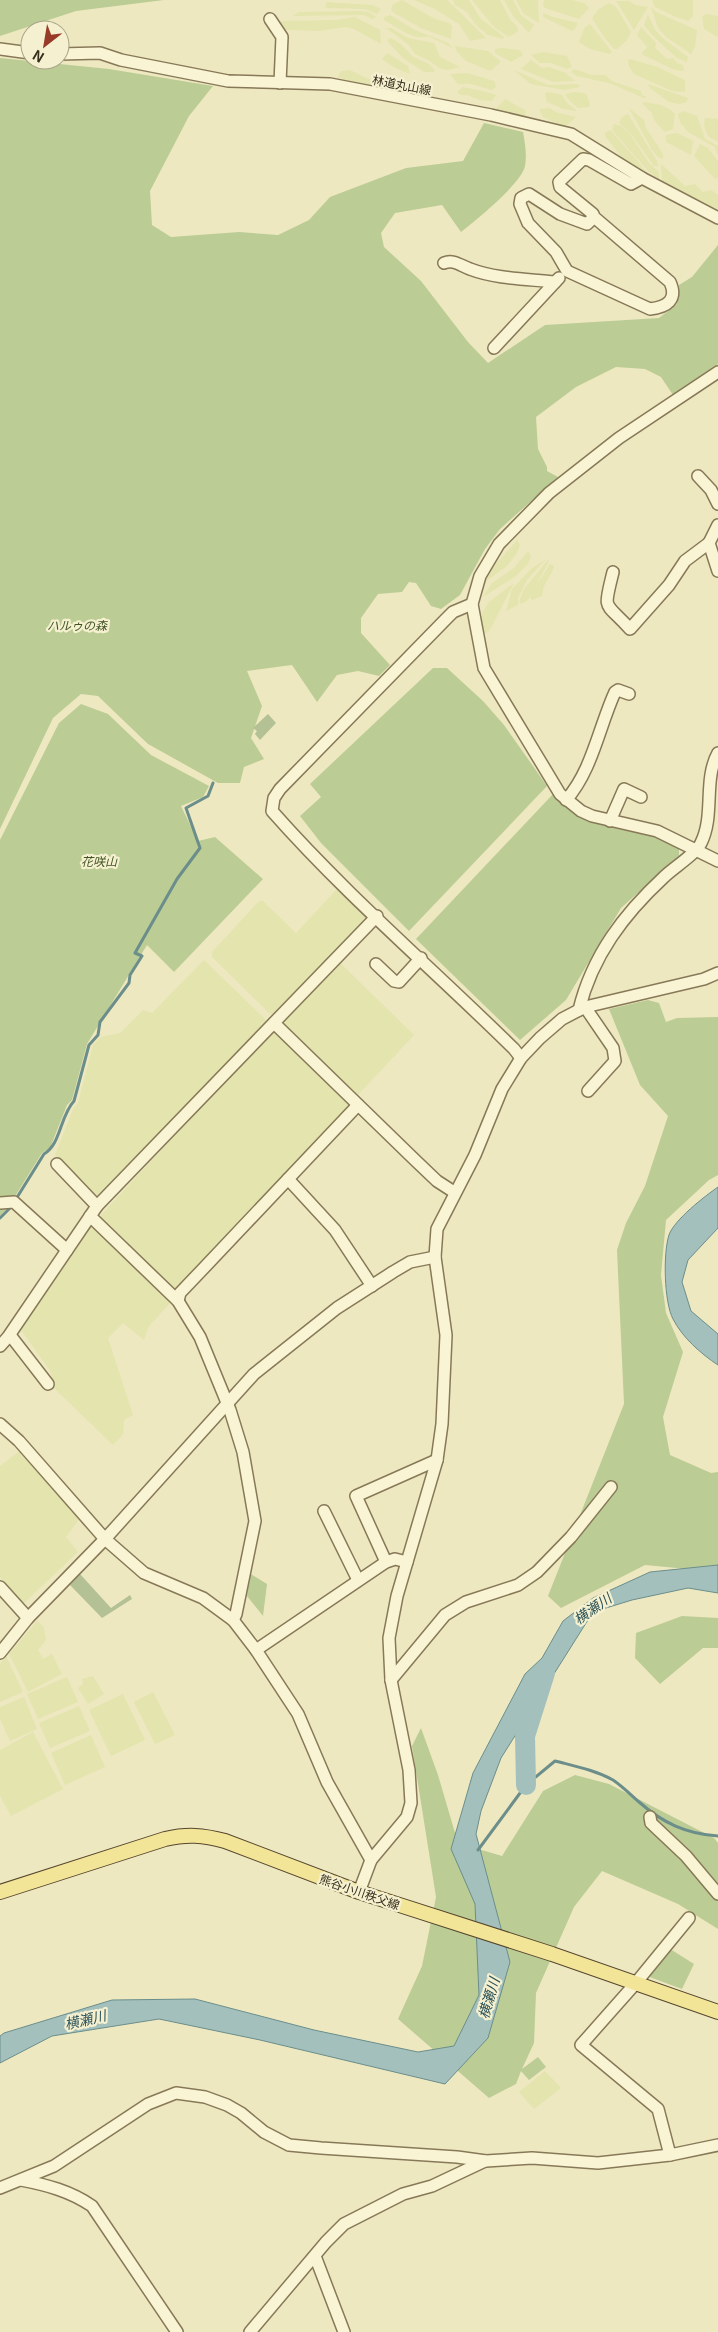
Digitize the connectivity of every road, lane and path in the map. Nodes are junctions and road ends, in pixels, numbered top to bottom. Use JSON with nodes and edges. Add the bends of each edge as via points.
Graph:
{"nodes":[{"id":1,"x":270,"y":19,"type":"dead end"},
{"id":2,"x":0,"y":49,"type":"edge"},
{"id":3,"x":20,"y":51,"type":"edge"},
{"id":4,"x":70,"y":54,"type":"edge"},
{"id":5,"x":280,"y":83,"type":"junction"},
{"id":6,"x":642,"y":178,"type":"junction"},
{"id":7,"x":594,"y":217,"type":"junction"},
{"id":8,"x":718,"y":218,"type":"edge"},
{"id":9,"x":444,"y":263,"type":"dead end"},
{"id":10,"x":567,"y":272,"type":"junction"},
{"id":11,"x":555,"y":282,"type":"junction"},
{"id":12,"x":494,"y":348,"type":"dead end"},
{"id":13,"x":718,"y":372,"type":"edge"},
{"id":14,"x":698,"y":476,"type":"dead end"},
{"id":15,"x":718,"y":504,"type":"edge"},
{"id":16,"x":718,"y":525,"type":"edge"},
{"id":17,"x":709,"y":543,"type":"junction"},
{"id":18,"x":718,"y":570,"type":"edge"},
{"id":19,"x":613,"y":572,"type":"dead end"},
{"id":20,"x":472,"y":604,"type":"junction"},
{"id":21,"x":629,"y":694,"type":"dead end"},
{"id":22,"x":718,"y":753,"type":"edge"},
{"id":23,"x":641,"y":797,"type":"dead end"},
{"id":24,"x":566,"y":800,"type":"junction"},
{"id":25,"x":610,"y":821,"type":"junction"},
{"id":26,"x":696,"y":849,"type":"junction"},
{"id":27,"x":718,"y":861,"type":"edge"},
{"id":28,"x":377,"y":916,"type":"junction"},
{"id":29,"x":421,"y":958,"type":"junction"},
{"id":30,"x":376,"y":964,"type":"dead end"},
{"id":31,"x":718,"y":973,"type":"edge"},
{"id":32,"x":582,"y":1009,"type":"junction"},
{"id":33,"x":274,"y":1023,"type":"junction"},
{"id":34,"x":521,"y":1058,"type":"junction"},
{"id":35,"x":588,"y":1091,"type":"dead end"},
{"id":36,"x":358,"y":1105,"type":"junction"},
{"id":37,"x":57,"y":1164,"type":"dead end"},
{"id":38,"x":288,"y":1179,"type":"junction"},
{"id":39,"x":454,"y":1192,"type":"junction"},
{"id":40,"x":0,"y":1203,"type":"edge"},
{"id":41,"x":97,"y":1206,"type":"junction"},
{"id":42,"x":90,"y":1216,"type":"junction"},
{"id":43,"x":66,"y":1250,"type":"junction"},
{"id":44,"x":435,"y":1257,"type":"junction"},
{"id":45,"x":372,"y":1286,"type":"junction"},
{"id":46,"x":178,"y":1301,"type":"junction"},
{"id":47,"x":10,"y":1335,"type":"junction"},
{"id":48,"x":0,"y":1346,"type":"edge"},
{"id":49,"x":48,"y":1384,"type":"dead end"},
{"id":50,"x":227,"y":1404,"type":"junction"},
{"id":51,"x":0,"y":1424,"type":"edge"},
{"id":52,"x":437,"y":1460,"type":"junction"},
{"id":53,"x":612,"y":1487,"type":"dead end"},
{"id":54,"x":324,"y":1511,"type":"dead end"},
{"id":55,"x":106,"y":1539,"type":"junction"},
{"id":56,"x":386,"y":1562,"type":"junction"},
{"id":57,"x":406,"y":1562,"type":"junction"},
{"id":58,"x":358,"y":1580,"type":"junction"},
{"id":59,"x":0,"y":1588,"type":"edge"},
{"id":60,"x":28,"y":1618,"type":"junction"},
{"id":61,"x":233,"y":1620,"type":"junction"},
{"id":62,"x":256,"y":1650,"type":"junction"},
{"id":63,"x":0,"y":1653,"type":"edge"},
{"id":64,"x":392,"y":1680,"type":"junction"},
{"id":65,"x":650,"y":1817,"type":"dead end"},
{"id":66,"x":371,"y":1860,"type":"junction"},
{"id":67,"x":0,"y":1892,"type":"edge"},
{"id":68,"x":359,"y":1892,"type":"junction"},
{"id":69,"x":718,"y":1894,"type":"edge"},
{"id":70,"x":688,"y":1918,"type":"dead end"},
{"id":71,"x":635,"y":1984,"type":"junction"},
{"id":72,"x":718,"y":2012,"type":"edge"},
{"id":73,"x":718,"y":2145,"type":"edge"},
{"id":74,"x":670,"y":2155,"type":"junction"},
{"id":75,"x":486,"y":2161,"type":"junction"},
{"id":76,"x":21,"y":2180,"type":"junction"},
{"id":77,"x":0,"y":2188,"type":"edge"},
{"id":78,"x":315,"y":2256,"type":"junction"},
{"id":79,"x":177,"y":2332,"type":"edge"},
{"id":80,"x":250,"y":2332,"type":"edge"},
{"id":81,"x":344,"y":2332,"type":"edge"}],
"edges":[{"from":1,"to":5,"type":"street","via":[[282,37]]},
{"from":2,"to":3,"type":"street"},
{"from":4,"to":5,"type":"street","name":"林道丸山線","via":[[100,53],[228,81]]},
{"from":5,"to":6,"type":"street","name":"林道丸山線","via":[[330,84],[492,115],[571,134]]},
{"from":6,"to":7,"type":"street","via":[[631,184],[589,160],[583,159],[578,163],[559,182],[560,187]]},
{"from":6,"to":8,"type":"street","name":"林道丸山線"},
{"from":7,"to":10,"type":"street","via":[[588,224],[581,223],[529,194],[521,198],[523,215],[556,252]]},
{"from":7,"to":10,"type":"street","via":[[670,282],[674,291],[672,299],[663,307],[650,309]]},
{"from":9,"to":11,"type":"street","via":[[454,262],[470,269],[510,277]]},
{"from":10,"to":11,"type":"street"},
{"from":11,"to":12,"type":"street"},
{"from":13,"to":20,"type":"street","via":[[619,438],[543,499],[499,544],[480,576]]},
{"from":14,"to":15,"type":"street"},
{"from":16,"to":17,"type":"street"},
{"from":17,"to":18,"type":"street"},
{"from":17,"to":19,"type":"street","via":[[685,561],[670,585],[630,630],[608,609],[606,601]]},
{"from":20,"to":24,"type":"street","via":[[484,668],[551,782]]},
{"from":20,"to":28,"type":"street","via":[[453,612],[274,798],[272,811],[304,847]]},
{"from":21,"to":24,"type":"street","via":[[615,692],[585,774]]},
{"from":22,"to":26,"type":"street","via":[[712,772],[706,829]]},
{"from":23,"to":25,"type":"street","via":[[624,789]]},
{"from":24,"to":25,"type":"street","via":[[581,811]]},
{"from":25,"to":26,"type":"street","via":[[657,831]]},
{"from":26,"to":27,"type":"street"},
{"from":26,"to":32,"type":"street","via":[[646,894],[618,925],[585,983]]},
{"from":28,"to":29,"type":"street"},
{"from":28,"to":33,"type":"street"},
{"from":29,"to":30,"type":"street","via":[[399,982]]},
{"from":29,"to":34,"type":"street"},
{"from":31,"to":32,"type":"street"},
{"from":32,"to":34,"type":"street","via":[[562,1019]]},
{"from":32,"to":35,"type":"street","via":[[613,1048],[615,1060]]},
{"from":33,"to":36,"type":"street"},
{"from":33,"to":41,"type":"street"},
{"from":34,"to":39,"type":"street","via":[[502,1089],[475,1155]]},
{"from":36,"to":38,"type":"street"},
{"from":36,"to":39,"type":"street","via":[[430,1174]]},
{"from":37,"to":41,"type":"street"},
{"from":38,"to":45,"type":"street","via":[[335,1230]]},
{"from":38,"to":46,"type":"street","via":[[185,1288]]},
{"from":39,"to":44,"type":"street","via":[[437,1229]]},
{"from":40,"to":43,"type":"street","via":[[14,1202]]},
{"from":41,"to":42,"type":"street"},
{"from":42,"to":43,"type":"street"},
{"from":42,"to":46,"type":"street"},
{"from":43,"to":47,"type":"street"},
{"from":44,"to":45,"type":"street","via":[[410,1262]]},
{"from":44,"to":52,"type":"street","via":[[446,1335],[445,1394]]},
{"from":45,"to":50,"type":"street","via":[[337,1308],[268,1361]]},
{"from":46,"to":50,"type":"street","via":[[200,1337]]},
{"from":47,"to":48,"type":"street"},
{"from":47,"to":49,"type":"street"},
{"from":50,"to":55,"type":"street"},
{"from":50,"to":61,"type":"street","via":[[240,1437],[255,1521]]},
{"from":51,"to":55,"type":"street"},
{"from":52,"to":56,"type":"street","via":[[356,1496]]},
{"from":52,"to":57,"type":"street"},
{"from":53,"to":64,"type":"street","via":[[537,1572],[518,1585],[466,1602],[445,1615]]},
{"from":54,"to":58,"type":"street"},
{"from":55,"to":60,"type":"street"},
{"from":55,"to":61,"type":"street","via":[[144,1573],[203,1598]]},
{"from":56,"to":57,"type":"street","via":[[395,1559]]},
{"from":56,"to":58,"type":"street"},
{"from":57,"to":64,"type":"street","via":[[390,1632]]},
{"from":58,"to":62,"type":"street"},
{"from":59,"to":60,"type":"street"},
{"from":60,"to":63,"type":"street"},
{"from":61,"to":62,"type":"street"},
{"from":62,"to":66,"type":"street","via":[[298,1714],[327,1782]]},
{"from":64,"to":66,"type":"street","via":[[412,1803],[408,1817]]},
{"from":65,"to":69,"type":"street","via":[[651,1823],[686,1856]]},
{"from":66,"to":68,"type":"street"},
{"from":67,"to":68,"type":"main road","name":"熊谷小川秩父線","via":[[185,1834],[225,1841]]},
{"from":68,"to":71,"type":"main road","name":"熊谷小川秩父線"},
{"from":70,"to":71,"type":"street"},
{"from":71,"to":72,"type":"main road","name":"熊谷小川秩父線"},
{"from":71,"to":74,"type":"street","via":[[581,2045],[658,2109]]},
{"from":73,"to":74,"type":"street"},
{"from":74,"to":75,"type":"street","via":[[598,2163],[532,2158]]},
{"from":75,"to":76,"type":"street","via":[[289,2145],[264,2132],[227,2105],[176,2092],[148,2104],[54,2166]]},
{"from":75,"to":78,"type":"street","via":[[432,2186],[403,2194],[354,2218],[338,2230]]},
{"from":76,"to":77,"type":"street"},
{"from":76,"to":79,"type":"street","via":[[60,2189],[79,2196],[92,2206]]},
{"from":78,"to":80,"type":"street"},
{"from":78,"to":81,"type":"street"}]}
